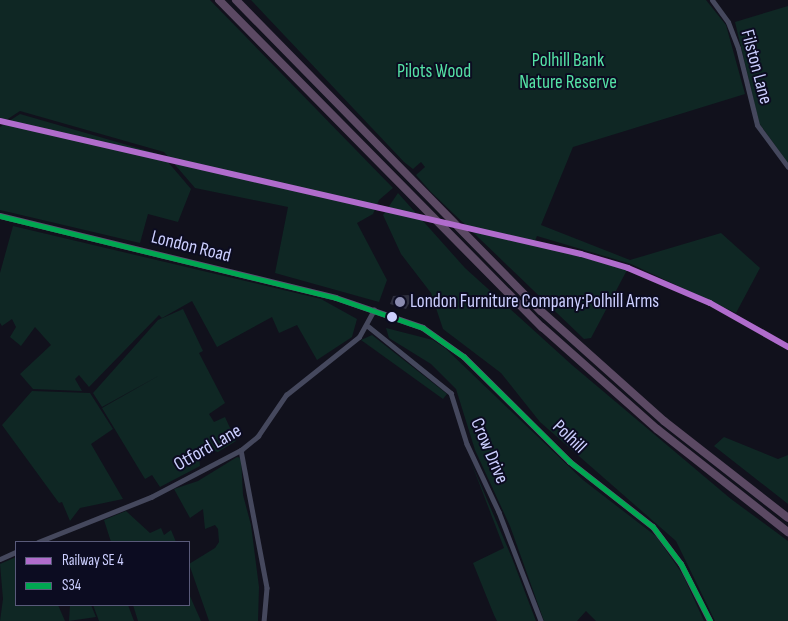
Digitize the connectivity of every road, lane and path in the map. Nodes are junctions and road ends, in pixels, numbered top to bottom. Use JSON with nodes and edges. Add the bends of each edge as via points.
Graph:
{"nodes":[{"id":1,"x":219,"y":0,"type":"edge"},
{"id":2,"x":236,"y":0,"type":"edge"},
{"id":3,"x":712,"y":0,"type":"edge"},
{"id":4,"x":788,"y":168,"type":"edge"},
{"id":5,"x":0,"y":216,"type":"edge"},
{"id":6,"x":375,"y":309,"type":"junction"},
{"id":7,"x":368,"y":326,"type":"junction"},
{"id":8,"x":241,"y":450,"type":"junction"},
{"id":9,"x":788,"y":518,"type":"edge"},
{"id":10,"x":788,"y":532,"type":"edge"},
{"id":11,"x":41,"y":541,"type":"edge"},
{"id":12,"x":15,"y":552,"type":"edge"},
{"id":13,"x":0,"y":559,"type":"edge"},
{"id":14,"x":264,"y":621,"type":"edge"},
{"id":15,"x":541,"y":621,"type":"edge"},
{"id":16,"x":710,"y":621,"type":"edge"}],
"edges":[{"from":1,"to":10,"type":"highway","via":[[542,327],[657,429]]},
{"from":2,"to":9,"type":"highway","via":[[547,317],[664,421]]},
{"from":3,"to":4,"type":"street","name":"Filston Lane","via":[[728,22],[738,48],[756,125]]},
{"from":5,"to":6,"type":"main road","name":"London Road"},
{"from":6,"to":7,"type":"street","name":"Otford Lane"},
{"from":6,"to":16,"type":"main road","name":"Polhill","via":[[423,328],[453,349],[570,462],[653,527],[680,564]]},
{"from":7,"to":8,"type":"street","name":"Otford Lane","via":[[286,395],[258,436]]},
{"from":7,"to":15,"type":"street","name":"Crow Drive","via":[[451,393],[467,444],[499,512]]},
{"from":8,"to":11,"type":"street","name":"Otford Lane","via":[[151,497]]},
{"from":8,"to":14,"type":"street","via":[[267,588]]},
{"from":12,"to":13,"type":"street"}]}
